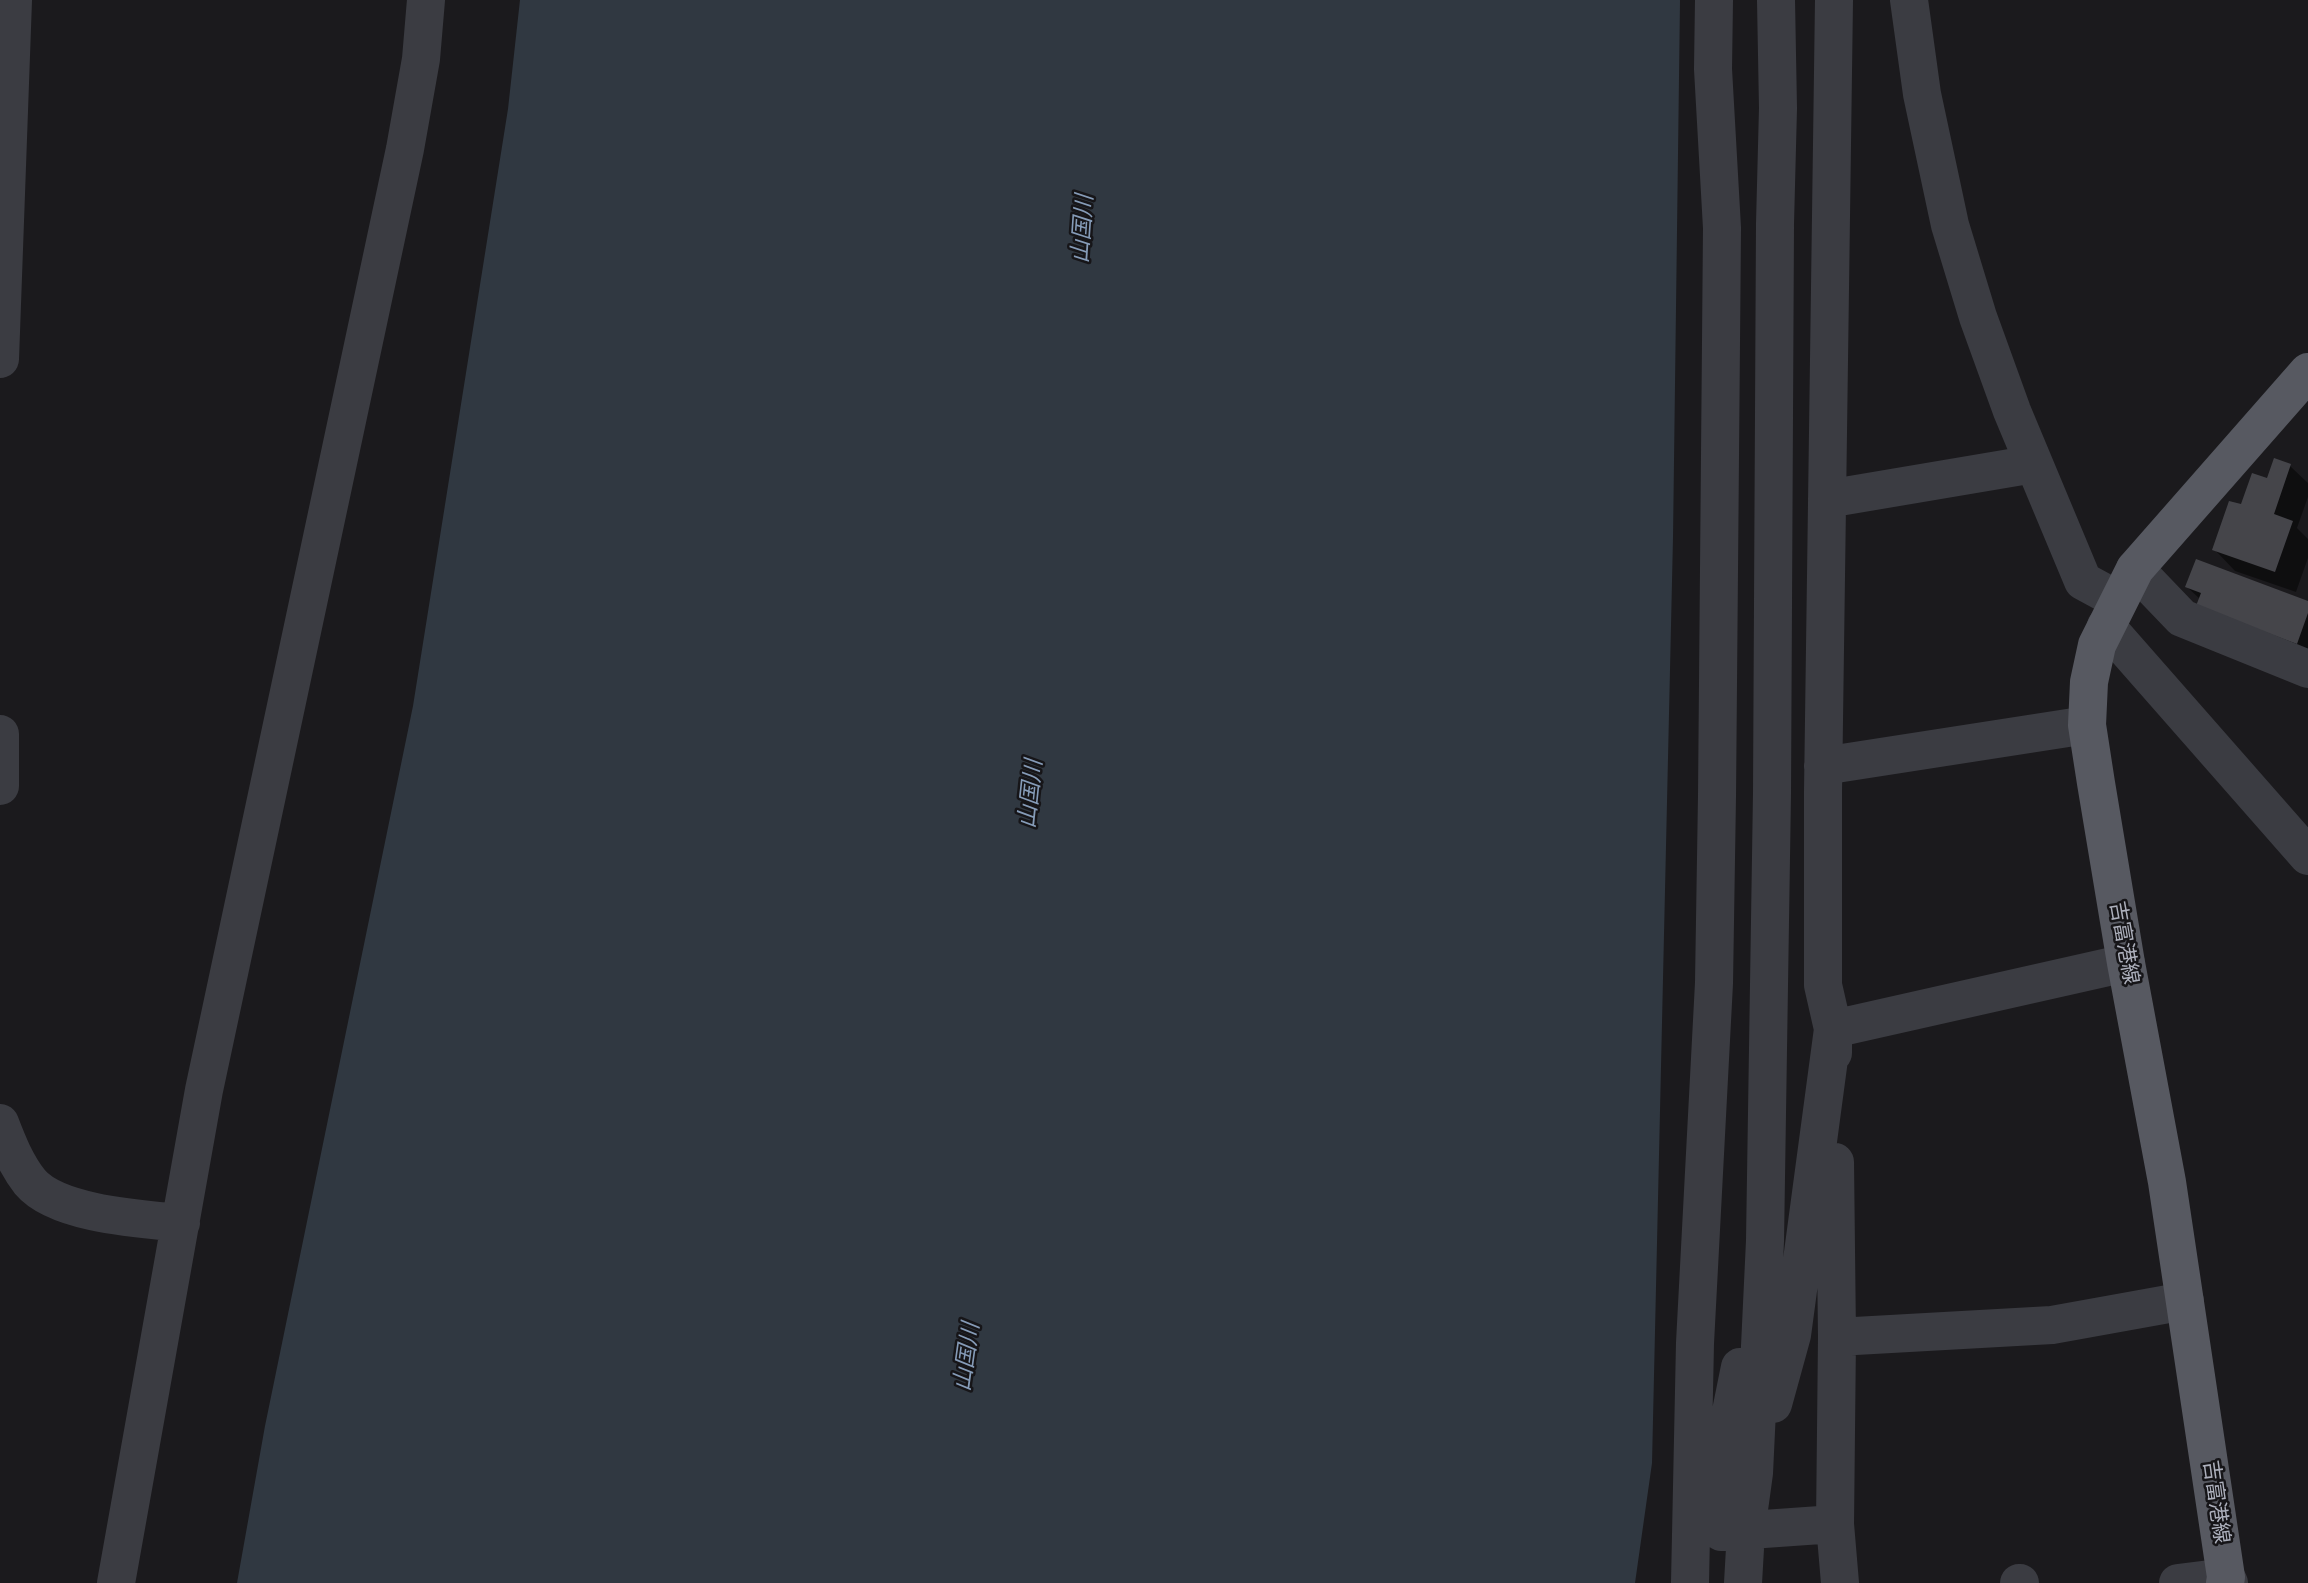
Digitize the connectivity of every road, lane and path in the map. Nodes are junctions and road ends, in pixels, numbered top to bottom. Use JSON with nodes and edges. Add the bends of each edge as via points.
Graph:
{"nodes":[{"id":1,"x":13,"y":0,"type":"edge"},
{"id":2,"x":426,"y":0,"type":"edge"},
{"id":3,"x":1714,"y":0,"type":"edge"},
{"id":4,"x":1733,"y":0,"type":"edge"},
{"id":5,"x":1776,"y":0,"type":"edge"},
{"id":6,"x":1834,"y":0,"type":"edge"},
{"id":7,"x":1909,"y":0,"type":"edge"},
{"id":8,"x":1713,"y":69,"type":"junction"},
{"id":9,"x":1833,"y":99,"type":"junction"},
{"id":10,"x":1778,"y":108,"type":"junction"},
{"id":11,"x":1775,"y":224,"type":"junction"},
{"id":12,"x":1722,"y":228,"type":"junction"},
{"id":13,"x":0,"y":359,"type":"edge"},
{"id":14,"x":2305,"y":379,"type":"edge"},
{"id":15,"x":2034,"y":464,"type":"junction"},
{"id":16,"x":1827,"y":499,"type":"junction"},
{"id":17,"x":2120,"y":598,"type":"junction"},
{"id":18,"x":2308,"y":669,"type":"edge"},
{"id":19,"x":2087,"y":725,"type":"junction"},
{"id":20,"x":0,"y":734,"type":"edge"},
{"id":21,"x":1823,"y":779,"type":"junction"},
{"id":22,"x":0,"y":786,"type":"edge"},
{"id":23,"x":1772,"y":793,"type":"junction"},
{"id":24,"x":1717,"y":796,"type":"junction"},
{"id":25,"x":2308,"y":856,"type":"edge"},
{"id":26,"x":2126,"y":963,"type":"junction"},
{"id":27,"x":1769,"y":983,"type":"junction"},
{"id":28,"x":1714,"y":984,"type":"junction"},
{"id":29,"x":1823,"y":985,"type":"junction"},
{"id":30,"x":1833,"y":1029,"type":"junction"},
{"id":31,"x":0,"y":1123,"type":"edge"},
{"id":32,"x":181,"y":1223,"type":"junction"},
{"id":33,"x":1765,"y":1241,"type":"junction"},
{"id":34,"x":2185,"y":1301,"type":"junction"},
{"id":35,"x":1837,"y":1337,"type":"junction"},
{"id":36,"x":1754,"y":1474,"type":"junction"},
{"id":37,"x":1835,"y":1524,"type":"junction"},
{"id":38,"x":1746,"y":1531,"type":"junction"},
{"id":39,"x":1707,"y":1532,"type":"junction"},
{"id":40,"x":2227,"y":1581,"type":"edge"},
{"id":41,"x":116,"y":1583,"type":"edge"},
{"id":42,"x":1690,"y":1583,"type":"edge"},
{"id":43,"x":1696,"y":1583,"type":"edge"},
{"id":44,"x":1743,"y":1583,"type":"edge"},
{"id":45,"x":1840,"y":1583,"type":"edge"},
{"id":46,"x":2178,"y":1583,"type":"edge"}],
"edges":[{"from":1,"to":13,"type":"street"},
{"from":2,"to":32,"type":"street","via":[[405,149],[207,1076]]},
{"from":3,"to":8,"type":"street"},
{"from":4,"to":8,"type":"street","via":[[1731,22]]},
{"from":5,"to":10,"type":"street"},
{"from":6,"to":9,"type":"street"},
{"from":7,"to":15,"type":"street","via":[[1922,94],[1950,225],[1978,317]]},
{"from":8,"to":12,"type":"street"},
{"from":9,"to":10,"type":"street"},
{"from":9,"to":16,"type":"street"},
{"from":10,"to":11,"type":"street"},
{"from":11,"to":12,"type":"street"},
{"from":11,"to":23,"type":"street"},
{"from":12,"to":24,"type":"street"},
{"from":14,"to":17,"type":"main road","name":"吉富港線"},
{"from":15,"to":16,"type":"street"},
{"from":15,"to":17,"type":"street","via":[[2083,582]]},
{"from":16,"to":21,"type":"street"},
{"from":17,"to":18,"type":"street"},
{"from":17,"to":19,"type":"main road","name":"吉富港線","via":[[2097,645]]},
{"from":17,"to":25,"type":"street"},
{"from":19,"to":21,"type":"street"},
{"from":19,"to":26,"type":"main road","name":"吉富港線"},
{"from":20,"to":22,"type":"street"},
{"from":21,"to":23,"type":"street"},
{"from":21,"to":29,"type":"street"},
{"from":23,"to":24,"type":"street"},
{"from":23,"to":27,"type":"street"},
{"from":24,"to":28,"type":"street"},
{"from":26,"to":30,"type":"street"},
{"from":26,"to":34,"type":"main road","name":"吉富港線"},
{"from":27,"to":28,"type":"street"},
{"from":27,"to":29,"type":"street"},
{"from":27,"to":33,"type":"street"},
{"from":28,"to":42,"type":"street","via":[[1695,1343]]},
{"from":29,"to":30,"type":"street"},
{"from":30,"to":35,"type":"street"},
{"from":30,"to":36,"type":"street","via":[[1792,1335]]},
{"from":31,"to":32,"type":"street","via":[[16,1161],[32,1184],[52,1199],[93,1211]]},
{"from":32,"to":41,"type":"street"},
{"from":33,"to":36,"type":"street"},
{"from":33,"to":39,"type":"street"},
{"from":34,"to":35,"type":"street","via":[[2052,1325]]},
{"from":34,"to":40,"type":"main road","name":"吉富港線"},
{"from":35,"to":37,"type":"street"},
{"from":36,"to":38,"type":"street"},
{"from":37,"to":38,"type":"street"},
{"from":37,"to":45,"type":"street"},
{"from":38,"to":39,"type":"street"},
{"from":38,"to":44,"type":"street"},
{"from":39,"to":43,"type":"street"},
{"from":40,"to":46,"type":"street"}]}
